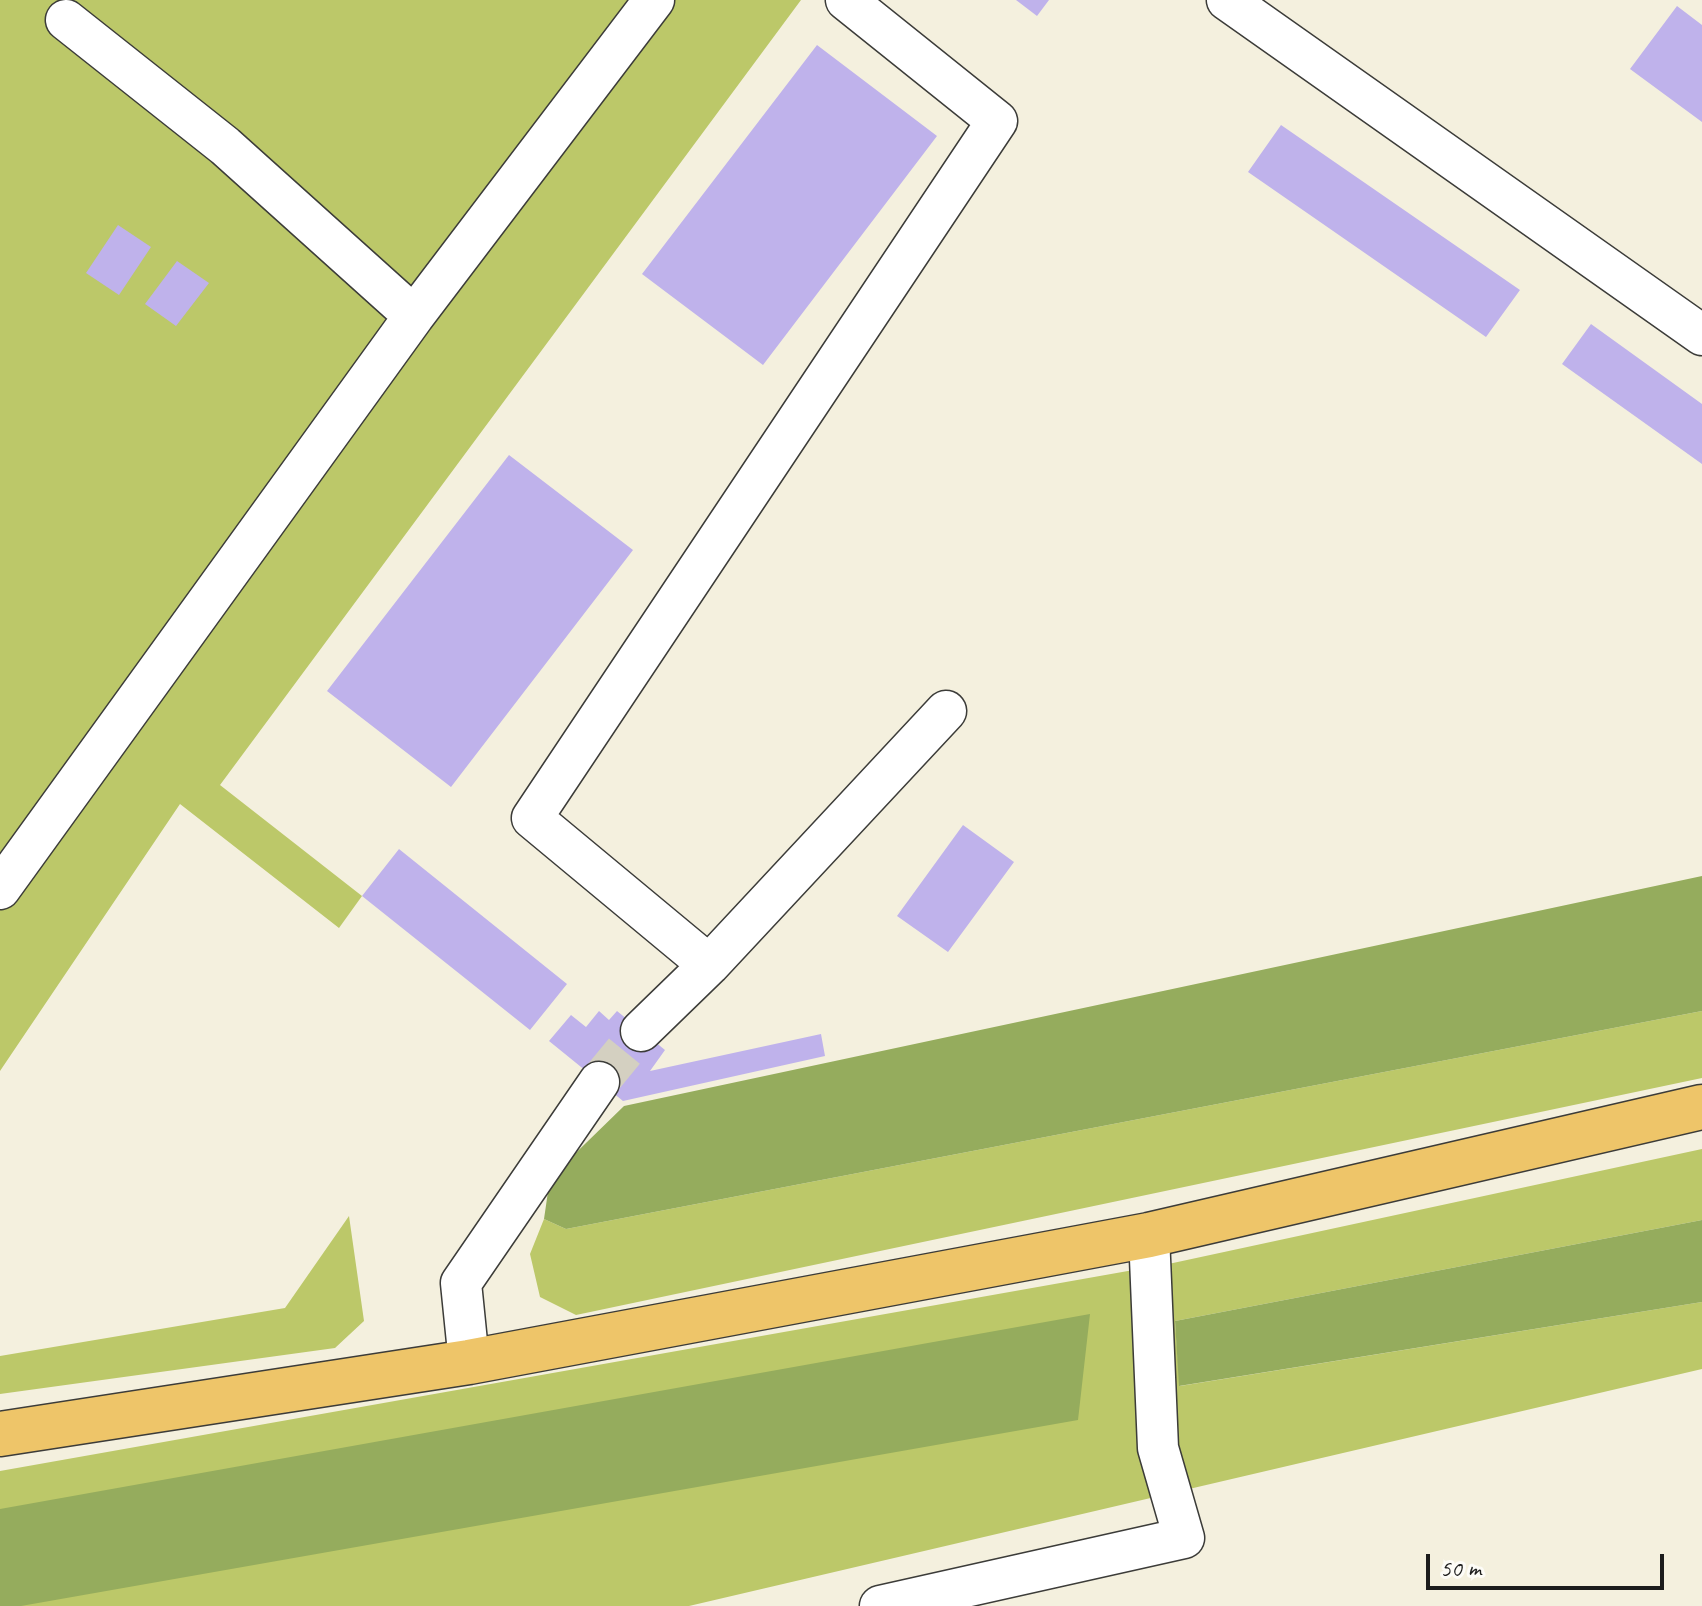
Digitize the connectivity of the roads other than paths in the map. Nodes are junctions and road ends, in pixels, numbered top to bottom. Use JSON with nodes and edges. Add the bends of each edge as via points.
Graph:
{"nodes":[{"id":1,"x":654,"y":0,"type":"edge"},
{"id":2,"x":846,"y":0,"type":"edge"},
{"id":3,"x":1227,"y":0,"type":"edge"},
{"id":4,"x":66,"y":20,"type":"dead end"},
{"id":5,"x":414,"y":316,"type":"junction"},
{"id":6,"x":1702,"y":335,"type":"edge"},
{"id":7,"x":946,"y":711,"type":"dead end"},
{"id":8,"x":0,"y":889,"type":"edge"},
{"id":9,"x":709,"y":965,"type":"junction"},
{"id":10,"x":641,"y":1031,"type":"tunnel mouth"},
{"id":11,"x":599,"y":1082,"type":"tunnel mouth"},
{"id":12,"x":1702,"y":1107,"type":"edge"},
{"id":13,"x":1149,"y":1235,"type":"junction"},
{"id":14,"x":469,"y":1362,"type":"junction"},
{"id":15,"x":0,"y":1434,"type":"edge"},
{"id":16,"x":880,"y":1606,"type":"edge"}],
"edges":[{"from":1,"to":5,"type":"street"},
{"from":2,"to":9,"type":"street","via":[[997,121],[532,818]]},
{"from":3,"to":6,"type":"street"},
{"from":4,"to":5,"type":"street","via":[[225,146]]},
{"from":5,"to":8,"type":"street"},
{"from":7,"to":9,"type":"street"},
{"from":9,"to":10,"type":"street"},
{"from":11,"to":14,"type":"street","via":[[461,1283]]},
{"from":12,"to":13,"type":"main road"},
{"from":13,"to":14,"type":"main road"},
{"from":13,"to":16,"type":"street","via":[[1158,1448],[1184,1538]]},
{"from":14,"to":15,"type":"main road"}]}
